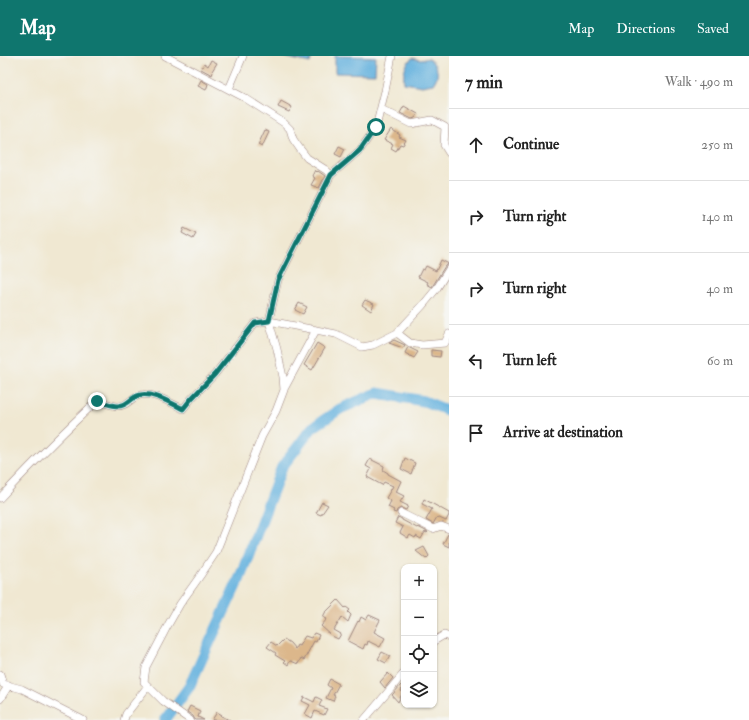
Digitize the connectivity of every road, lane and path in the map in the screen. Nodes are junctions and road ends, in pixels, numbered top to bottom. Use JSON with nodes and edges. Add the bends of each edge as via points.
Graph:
{"nodes":[{"id":1,"x":165,"y":56,"type":"edge"},
{"id":2,"x":243,"y":56,"type":"edge"},
{"id":3,"x":392,"y":56,"type":"edge"},
{"id":4,"x":229,"y":89,"type":"junction"},
{"id":5,"x":381,"y":109,"type":"junction"},
{"id":6,"x":449,"y":153,"type":"edge"},
{"id":7,"x":331,"y":175,"type":"junction"},
{"id":8,"x":449,"y":269,"type":"edge"},
{"id":9,"x":269,"y":321,"type":"junction"},
{"id":10,"x":316,"y":330,"type":"junction"},
{"id":11,"x":397,"y":333,"type":"junction"},
{"id":12,"x":449,"y":334,"type":"edge"},
{"id":13,"x":284,"y":390,"type":"junction"},
{"id":14,"x":0,"y":498,"type":"edge"},
{"id":15,"x":401,"y":513,"type":"dead end"},
{"id":16,"x":449,"y":529,"type":"edge"},
{"id":17,"x":449,"y":637,"type":"edge"},
{"id":18,"x":437,"y":639,"type":"edge"},
{"id":19,"x":0,"y":674,"type":"edge"},
{"id":20,"x":401,"y":677,"type":"edge"},
{"id":21,"x":9,"y":685,"type":"junction"},
{"id":22,"x":148,"y":686,"type":"junction"},
{"id":23,"x":0,"y":699,"type":"edge"},
{"id":24,"x":189,"y":719,"type":"edge"},
{"id":25,"x":83,"y":720,"type":"edge"},
{"id":26,"x":124,"y":720,"type":"edge"},
{"id":27,"x":364,"y":720,"type":"edge"}],
"edges":[{"from":1,"to":4,"type":"street"},
{"from":2,"to":4,"type":"street"},
{"from":3,"to":5,"type":"street"},
{"from":4,"to":7,"type":"street","via":[[284,123],[307,158]]},
{"from":5,"to":6,"type":"street","via":[[411,124],[432,120],[445,127],[444,145]]},
{"from":5,"to":7,"type":"street","via":[[376,127],[360,150]]},
{"from":7,"to":9,"type":"street","via":[[278,280]]},
{"from":8,"to":11,"type":"street","via":[[437,288]]},
{"from":9,"to":10,"type":"street"},
{"from":9,"to":13,"type":"street","via":[[282,370]]},
{"from":9,"to":14,"type":"street","via":[[255,323],[215,374],[183,409],[149,394],[136,396],[125,405],[118,406],[97,401]]},
{"from":10,"to":11,"type":"street","via":[[336,334],[362,347],[373,345]]},
{"from":10,"to":13,"type":"street"},
{"from":11,"to":12,"type":"street","via":[[410,343],[422,345],[445,343]]},
{"from":13,"to":22,"type":"street","via":[[262,436],[216,552],[180,604],[146,667],[144,682]]},
{"from":15,"to":16,"type":"street","via":[[433,529],[441,526]]},
{"from":17,"to":18,"type":"street","via":[[444,635]]},
{"from":19,"to":21,"type":"street","via":[[3,684]]},
{"from":20,"to":27,"type":"street"},
{"from":21,"to":23,"type":"street"},
{"from":21,"to":25,"type":"street","via":[[22,688]]},
{"from":22,"to":24,"type":"street","via":[[163,701]]},
{"from":22,"to":26,"type":"street"}]}
